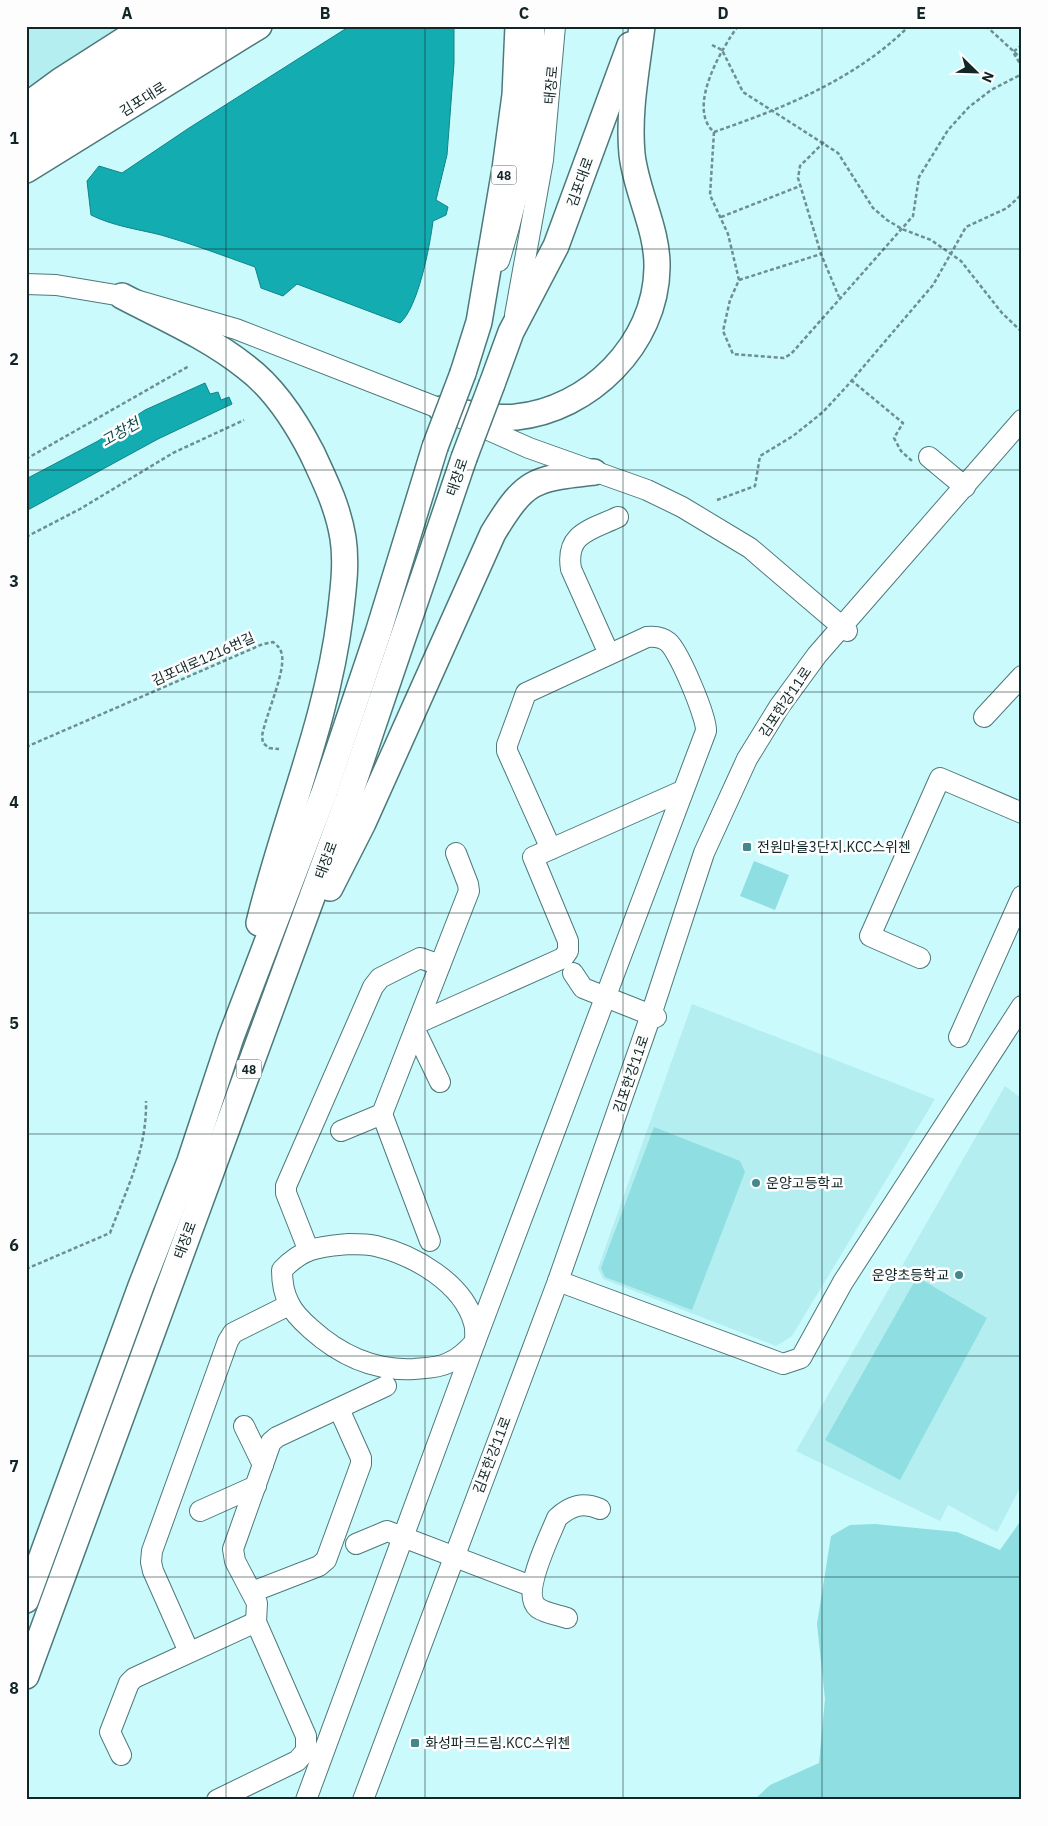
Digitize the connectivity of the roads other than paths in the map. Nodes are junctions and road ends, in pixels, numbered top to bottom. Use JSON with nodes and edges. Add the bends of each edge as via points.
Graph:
{"nodes":[{"id":1,"x":146,"y":26,"type":"edge"},
{"id":2,"x":185,"y":26,"type":"edge"},
{"id":3,"x":224,"y":26,"type":"edge"},
{"id":4,"x":259,"y":26,"type":"edge"},
{"id":5,"x":518,"y":26,"type":"edge"},
{"id":6,"x":534,"y":26,"type":"edge"},
{"id":7,"x":555,"y":26,"type":"edge"},
{"id":8,"x":637,"y":26,"type":"edge"},
{"id":9,"x":642,"y":26,"type":"edge"},
{"id":10,"x":51,"y":87,"type":"junction"},
{"id":11,"x":26,"y":94,"type":"edge"},
{"id":12,"x":26,"y":106,"type":"edge"},
{"id":13,"x":26,"y":126,"type":"edge"},
{"id":14,"x":26,"y":150,"type":"edge"},
{"id":15,"x":26,"y":170,"type":"edge"},
{"id":16,"x":26,"y":284,"type":"edge"},
{"id":17,"x":122,"y":296,"type":"junction"},
{"id":18,"x":480,"y":322,"type":"junction"},
{"id":19,"x":511,"y":332,"type":"junction"},
{"id":20,"x":441,"y":409,"type":"junction"},
{"id":21,"x":1022,"y":420,"type":"edge"},
{"id":22,"x":1022,"y":427,"type":"edge"},
{"id":23,"x":921,"y":460,"type":"road end"},
{"id":24,"x":594,"y":472,"type":"junction"},
{"id":25,"x":965,"y":487,"type":"junction"},
{"id":26,"x":618,"y":517,"type":"dead end"},
{"id":27,"x":845,"y":628,"type":"junction"},
{"id":28,"x":609,"y":654,"type":"junction"},
{"id":29,"x":1022,"y":676,"type":"edge"},
{"id":30,"x":984,"y":717,"type":"dead end"},
{"id":31,"x":682,"y":791,"type":"junction"},
{"id":32,"x":1022,"y":813,"type":"edge"},
{"id":33,"x":551,"y":849,"type":"junction"},
{"id":34,"x":456,"y":853,"type":"dead end"},
{"id":35,"x":1022,"y":896,"type":"edge"},
{"id":36,"x":920,"y":958,"type":"dead end"},
{"id":37,"x":440,"y":965,"type":"junction"},
{"id":38,"x":573,"y":972,"type":"dead end"},
{"id":39,"x":605,"y":995,"type":"junction"},
{"id":40,"x":1022,"y":1006,"type":"edge"},
{"id":41,"x":271,"y":1007,"type":"junction"},
{"id":42,"x":654,"y":1016,"type":"junction"},
{"id":43,"x":416,"y":1026,"type":"junction"},
{"id":44,"x":231,"y":1037,"type":"junction"},
{"id":45,"x":959,"y":1037,"type":"dead end"},
{"id":46,"x":440,"y":1082,"type":"dead end"},
{"id":47,"x":382,"y":1114,"type":"junction"},
{"id":48,"x":342,"y":1132,"type":"dead end"},
{"id":49,"x":430,"y":1241,"type":"dead end"},
{"id":50,"x":308,"y":1250,"type":"junction"},
{"id":51,"x":561,"y":1282,"type":"junction"},
{"id":52,"x":289,"y":1305,"type":"junction"},
{"id":53,"x":475,"y":1342,"type":"junction"},
{"id":54,"x":386,"y":1386,"type":"dead end"},
{"id":55,"x":339,"y":1410,"type":"junction"},
{"id":56,"x":244,"y":1426,"type":"dead end"},
{"id":57,"x":263,"y":1465,"type":"junction"},
{"id":58,"x":256,"y":1486,"type":"junction"},
{"id":59,"x":600,"y":1509,"type":"dead end"},
{"id":60,"x":200,"y":1512,"type":"dead end"},
{"id":61,"x":402,"y":1537,"type":"junction"},
{"id":62,"x":356,"y":1544,"type":"dead end"},
{"id":63,"x":457,"y":1558,"type":"junction"},
{"id":64,"x":531,"y":1586,"type":"junction"},
{"id":65,"x":252,"y":1592,"type":"junction"},
{"id":66,"x":26,"y":1600,"type":"edge"},
{"id":67,"x":567,"y":1618,"type":"dead end"},
{"id":68,"x":256,"y":1622,"type":"junction"},
{"id":69,"x":189,"y":1652,"type":"junction"},
{"id":70,"x":26,"y":1676,"type":"edge"},
{"id":71,"x":121,"y":1755,"type":"dead end"},
{"id":72,"x":250,"y":1792,"type":"edge"},
{"id":73,"x":217,"y":1800,"type":"edge"},
{"id":74,"x":306,"y":1800,"type":"edge"},
{"id":75,"x":363,"y":1800,"type":"edge"},
{"id":76,"x":370,"y":1800,"type":"edge"}],
"edges":[{"from":1,"to":10,"type":"main road"},
{"from":2,"to":13,"type":"main road"},
{"from":3,"to":14,"type":"main road","name":"김포대로"},
{"from":4,"to":15,"type":"main road","name":"김포대로"},
{"from":5,"to":18,"type":"main road","number":"48","via":[[511,123]]},
{"from":6,"to":18,"type":"street","name":"태장로","via":[[532,89],[522,171]]},
{"from":7,"to":19,"type":"street","name":"태장로","via":[[543,160]]},
{"from":8,"to":19,"type":"main road","name":"김포대로","number":"48","via":[[556,246]]},
{"from":9,"to":20,"type":"main road","via":[[631,121],[632,156],[657,268],[651,302],[640,332],[608,375],[559,407],[514,418]]},
{"from":10,"to":11,"type":"main road"},
{"from":10,"to":12,"type":"main road"},
{"from":16,"to":17,"type":"street","via":[[56,285]]},
{"from":17,"to":20,"type":"street","via":[[236,329]]},
{"from":17,"to":44,"type":"main road","via":[[208,339],[248,368],[278,400],[306,441],[328,487],[338,513],[343,540],[345,580],[338,637],[322,710],[261,913]]},
{"from":18,"to":44,"type":"main road","name":"태장로","number":"48","bridge":true,"via":[[435,447],[378,633],[324,793]]},
{"from":19,"to":41,"type":"main road","name":"태장로","number":"48","bridge":true,"via":[[464,458],[348,799]]},
{"from":20,"to":24,"type":"street","via":[[529,448]]},
{"from":21,"to":25,"type":"street","name":"김포한강11로"},
{"from":22,"to":27,"type":"street","name":"김포한강11로"},
{"from":23,"to":25,"type":"street"},
{"from":24,"to":27,"type":"street","via":[[647,490],[716,526],[780,571]]},
{"from":24,"to":41,"type":"main road","via":[[545,478],[527,488],[510,505],[493,533],[363,823]]},
{"from":25,"to":27,"type":"street","name":"김포한강11로"},
{"from":26,"to":28,"type":"street","via":[[577,536],[569,557],[571,569]]},
{"from":27,"to":42,"type":"street","name":"김포한강11로","via":[[817,655],[747,759],[704,853]]},
{"from":28,"to":31,"type":"street","via":[[647,636],[661,637],[673,648],[706,724]]},
{"from":28,"to":33,"type":"street","via":[[526,693],[507,745]]},
{"from":29,"to":30,"type":"street"},
{"from":31,"to":33,"type":"street"},
{"from":31,"to":39,"type":"street"},
{"from":32,"to":36,"type":"street","via":[[940,778],[870,936]]},
{"from":33,"to":43,"type":"street","via":[[532,857],[568,942],[568,951],[563,958]]},
{"from":34,"to":37,"type":"street","via":[[469,891]]},
{"from":35,"to":45,"type":"street"},
{"from":37,"to":43,"type":"street"},
{"from":37,"to":50,"type":"street","via":[[420,958],[380,978],[373,987],[286,1186]]},
{"from":38,"to":39,"type":"street","via":[[583,988]]},
{"from":39,"to":42,"type":"street"},
{"from":39,"to":53,"type":"street"},
{"from":40,"to":51,"type":"street","via":[[854,1265],[801,1358],[783,1364]]},
{"from":41,"to":70,"type":"main road","name":"태장로","number":"48"},
{"from":42,"to":51,"type":"street","name":"김포한강11로"},
{"from":43,"to":46,"type":"street"},
{"from":43,"to":47,"type":"street"},
{"from":44,"to":66,"type":"main road","name":"태장로","number":"48","via":[[190,1161]]},
{"from":47,"to":48,"type":"street"},
{"from":47,"to":49,"type":"street"},
{"from":50,"to":52,"type":"street","via":[[294,1257],[282,1270],[282,1287]]},
{"from":50,"to":53,"type":"street","via":[[349,1244],[376,1246],[431,1270],[452,1288],[470,1312],[475,1325]]},
{"from":51,"to":63,"type":"street","name":"김포한강11로"},
{"from":52,"to":53,"type":"street","via":[[306,1324],[336,1348],[364,1363],[387,1369],[429,1368],[448,1363],[465,1353]]},
{"from":52,"to":69,"type":"street","via":[[233,1334],[228,1341],[152,1552],[153,1571]]},
{"from":53,"to":61,"type":"street"},
{"from":54,"to":55,"type":"street"},
{"from":55,"to":57,"type":"street","via":[[277,1437],[271,1442]]},
{"from":55,"to":65,"type":"street","via":[[361,1464],[326,1560],[319,1566]]},
{"from":56,"to":57,"type":"street"},
{"from":57,"to":58,"type":"street"},
{"from":58,"to":60,"type":"street"},
{"from":58,"to":65,"type":"street","via":[[233,1549],[235,1561]]},
{"from":59,"to":64,"type":"street","via":[[589,1504],[577,1505],[557,1518]]},
{"from":61,"to":62,"type":"street","via":[[387,1531]]},
{"from":61,"to":63,"type":"street"},
{"from":61,"to":74,"type":"street"},
{"from":63,"to":64,"type":"street"},
{"from":63,"to":75,"type":"street","name":"김포한강11로"},
{"from":63,"to":76,"type":"street","name":"김포한강11로"},
{"from":64,"to":67,"type":"street","via":[[531,1598],[538,1608]]},
{"from":65,"to":68,"type":"street","via":[[257,1603]]},
{"from":68,"to":69,"type":"street"},
{"from":68,"to":72,"type":"street","via":[[306,1736],[306,1750],[297,1761]]},
{"from":69,"to":71,"type":"street","via":[[129,1683],[110,1732]]},
{"from":72,"to":73,"type":"street"}]}
